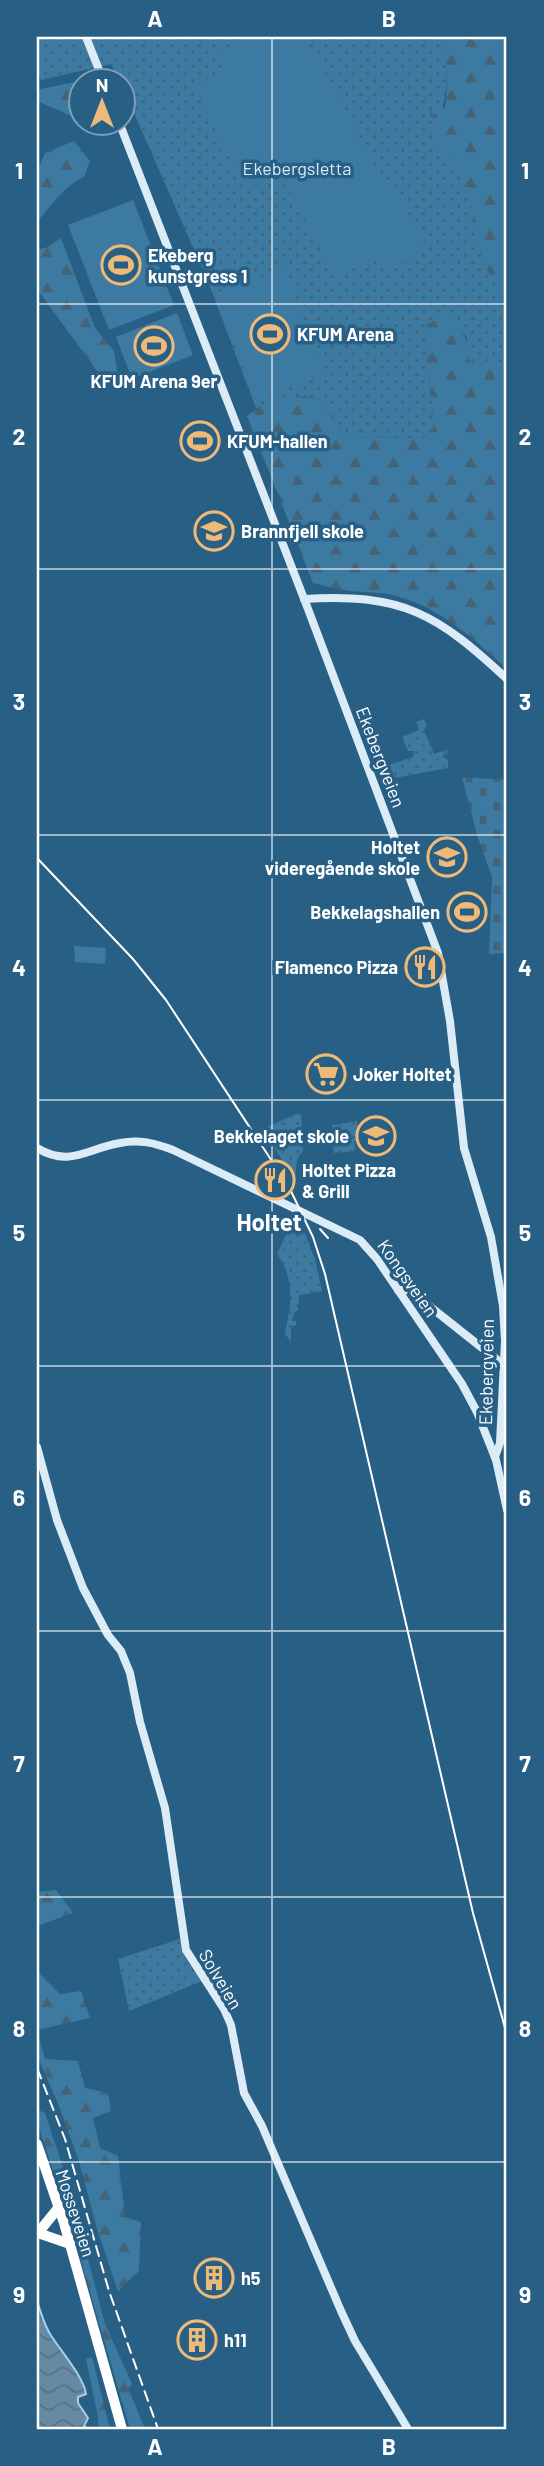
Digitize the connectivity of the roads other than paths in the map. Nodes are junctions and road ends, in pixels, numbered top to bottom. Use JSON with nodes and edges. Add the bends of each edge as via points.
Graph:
{"nodes":[{"id":1,"x":86,"y":37,"type":"edge"},
{"id":2,"x":97,"y":66,"type":"edge"},
{"id":3,"x":124,"y":136,"type":"edge"},
{"id":4,"x":304,"y":599,"type":"junction"},
{"id":5,"x":507,"y":679,"type":"edge"},
{"id":6,"x":37,"y":1148,"type":"edge"},
{"id":7,"x":398,"y":1290,"type":"junction"},
{"id":8,"x":505,"y":1366,"type":"edge"},
{"id":9,"x":37,"y":1447,"type":"edge"},
{"id":10,"x":495,"y":1457,"type":"junction"},
{"id":11,"x":507,"y":1510,"type":"edge"},
{"id":12,"x":37,"y":2144,"type":"edge"},
{"id":13,"x":37,"y":2162,"type":"edge"},
{"id":14,"x":56,"y":2209,"type":"junction"},
{"id":15,"x":67,"y":2243,"type":"junction"},
{"id":16,"x":122,"y":2429,"type":"edge"},
{"id":17,"x":408,"y":2429,"type":"edge"}],
"edges":[{"from":1,"to":2,"type":"street"},
{"from":3,"to":4,"type":"street","name":"Ekebergveien"},
{"from":4,"to":5,"type":"street","via":[[369,599],[413,610],[454,632]]},
{"from":4,"to":8,"type":"street","name":"Ekebergveien","via":[[438,953],[464,1148],[497,1268],[505,1322]]},
{"from":6,"to":7,"type":"street","name":"Kongsveien","via":[[68,1157],[130,1141],[173,1150],[356,1237],[374,1254]]},
{"from":7,"to":8,"type":"street","via":[[409,1290]]},
{"from":7,"to":10,"type":"street","name":"Kongsveien","via":[[470,1398]]},
{"from":8,"to":10,"type":"street","name":"Ekebergveien","via":[[500,1446]]},
{"from":9,"to":17,"type":"street","name":"Solveien","via":[[83,1588],[130,1673],[165,1808],[186,1950],[231,2025],[244,2093],[341,2311]]},
{"from":10,"to":11,"type":"street","name":"Ekebergveien"},
{"from":12,"to":14,"type":"highway","name":"Mosseveien"},
{"from":13,"to":14,"type":"highway","name":"Mosseveien"},
{"from":14,"to":15,"type":"highway","name":"Mosseveien"},
{"from":14,"to":15,"type":"highway","via":[[38,2233]]},
{"from":15,"to":16,"type":"highway","name":"Mosseveien"}]}
